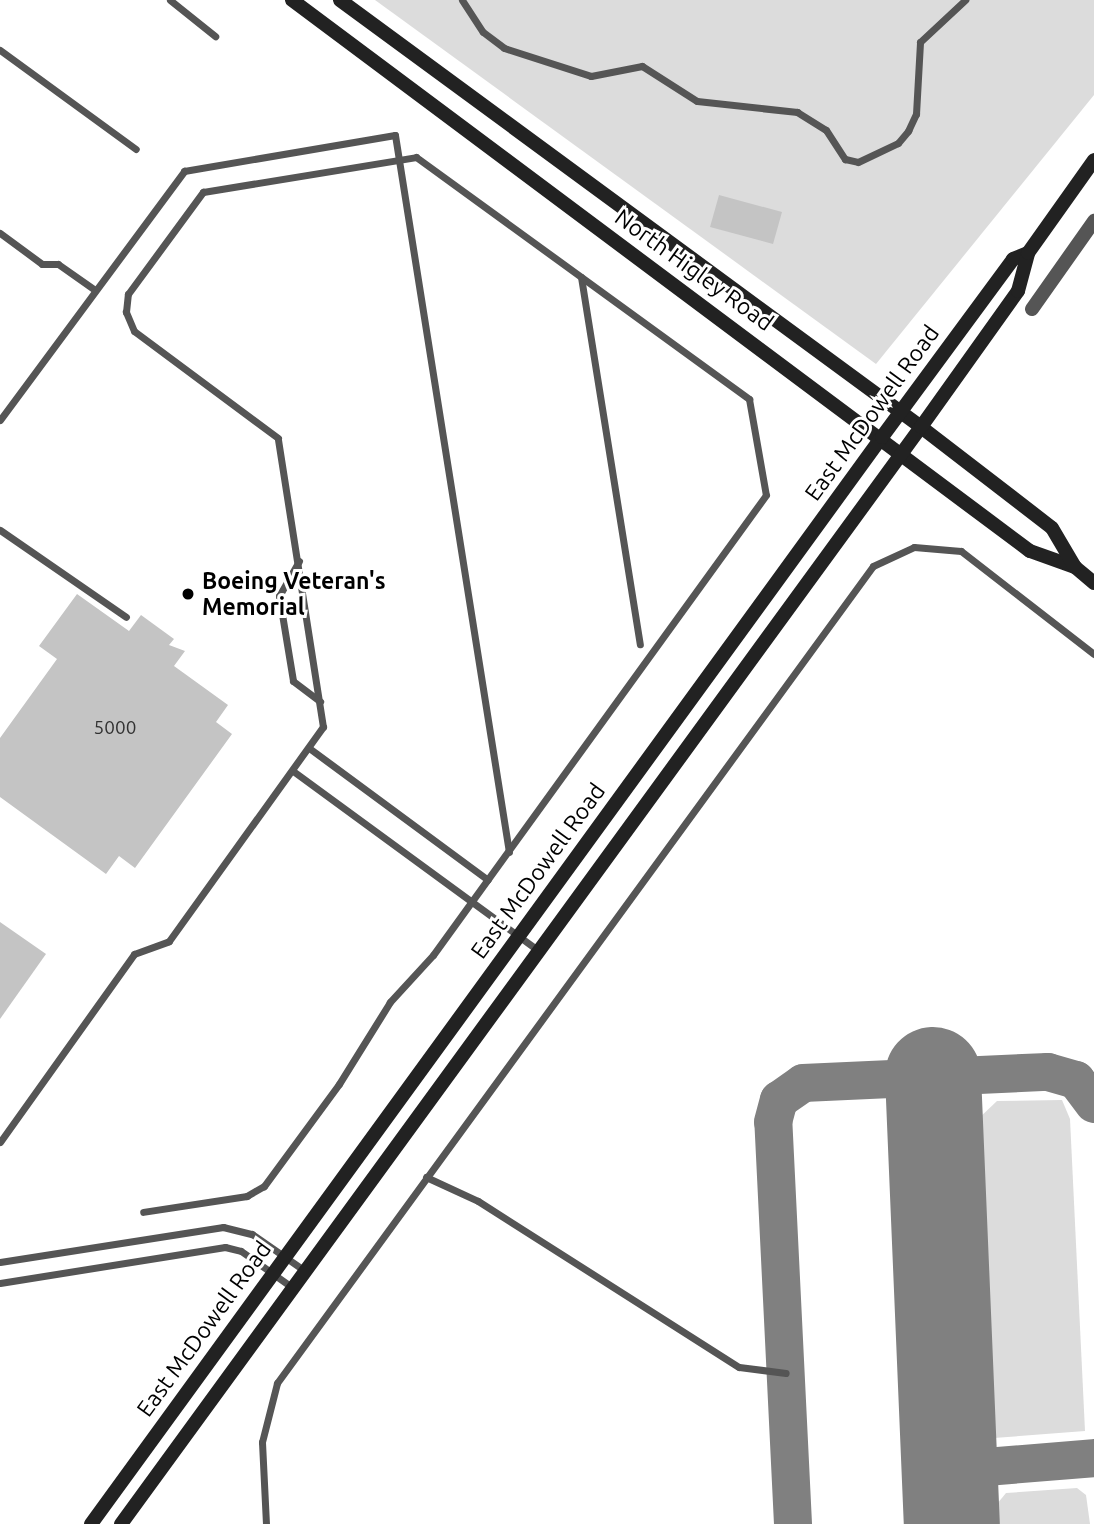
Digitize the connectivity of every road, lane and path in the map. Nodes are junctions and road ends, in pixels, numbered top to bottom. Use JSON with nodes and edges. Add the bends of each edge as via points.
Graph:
{"nodes":[{"id":1,"x":170,"y":0,"type":"edge"},
{"id":2,"x":292,"y":0,"type":"edge"},
{"id":3,"x":340,"y":0,"type":"edge"},
{"id":4,"x":462,"y":0,"type":"edge"},
{"id":5,"x":965,"y":0,"type":"edge"},
{"id":6,"x":215,"y":36,"type":"dead end"},
{"id":7,"x":0,"y":50,"type":"edge"},
{"id":8,"x":136,"y":149,"type":"dead end"},
{"id":9,"x":400,"y":160,"type":"junction"},
{"id":10,"x":1094,"y":160,"type":"edge"},
{"id":11,"x":1094,"y":222,"type":"edge"},
{"id":12,"x":0,"y":233,"type":"edge"},
{"id":13,"x":1028,"y":253,"type":"junction"},
{"id":14,"x":581,"y":277,"type":"junction"},
{"id":15,"x":95,"y":290,"type":"junction"},
{"id":16,"x":1032,"y":309,"type":"dead end"},
{"id":17,"x":900,"y":412,"type":"junction"},
{"id":18,"x":0,"y":420,"type":"edge"},
{"id":19,"x":921,"y":427,"type":"junction"},
{"id":20,"x":882,"y":437,"type":"junction"},
{"id":21,"x":903,"y":452,"type":"junction"},
{"id":22,"x":0,"y":530,"type":"edge"},
{"id":23,"x":299,"y":561,"type":"junction"},
{"id":24,"x":1075,"y":567,"type":"junction"},
{"id":25,"x":1094,"y":583,"type":"edge"},
{"id":26,"x":126,"y":617,"type":"dead end"},
{"id":27,"x":640,"y":644,"type":"dead end"},
{"id":28,"x":1094,"y":654,"type":"edge"},
{"id":29,"x":320,"y":701,"type":"junction"},
{"id":30,"x":310,"y":748,"type":"junction"},
{"id":31,"x":293,"y":771,"type":"junction"},
{"id":32,"x":509,"y":852,"type":"junction"},
{"id":33,"x":488,"y":880,"type":"junction"},
{"id":34,"x":472,"y":902,"type":"junction"},
{"id":35,"x":519,"y":936,"type":"junction"},
{"id":36,"x":539,"y":951,"type":"junction"},
{"id":37,"x":0,"y":1142,"type":"edge"},
{"id":38,"x":426,"y":1177,"type":"junction"},
{"id":39,"x":143,"y":1212,"type":"dead end"},
{"id":40,"x":285,"y":1257,"type":"junction"},
{"id":41,"x":0,"y":1262,"type":"edge"},
{"id":42,"x":306,"y":1271,"type":"junction"},
{"id":43,"x":273,"y":1273,"type":"junction"},
{"id":44,"x":0,"y":1283,"type":"edge"},
{"id":45,"x":293,"y":1288,"type":"junction"},
{"id":46,"x":786,"y":1373,"type":"dead end"},
{"id":47,"x":91,"y":1524,"type":"edge"},
{"id":48,"x":121,"y":1524,"type":"edge"},
{"id":49,"x":266,"y":1524,"type":"edge"}],
"edges":[{"from":1,"to":6,"type":"lane"},
{"from":2,"to":20,"type":"main road","name":"North Higley Road"},
{"from":3,"to":17,"type":"main road","name":"North Higley Road"},
{"from":4,"to":5,"type":"lane","via":[[483,32],[504,48],[591,76],[642,66],[697,101],[797,112],[826,130],[845,159],[858,162],[898,143],[908,131],[916,114],[920,42]]},
{"from":7,"to":8,"type":"lane"},
{"from":9,"to":14,"type":"lane","via":[[416,157]]},
{"from":9,"to":15,"type":"lane","via":[[395,135],[189,168]]},
{"from":9,"to":23,"type":"lane","via":[[203,192],[128,294],[126,312],[134,331],[278,438]]},
{"from":9,"to":32,"type":"lane"},
{"from":10,"to":13,"type":"main road","name":"East McDowell Road"},
{"from":11,"to":16,"type":"street"},
{"from":12,"to":15,"type":"lane","via":[[42,264],[58,264]]},
{"from":13,"to":17,"type":"main road","name":"East McDowell Road","via":[[1013,259]]},
{"from":13,"to":19,"type":"main road","name":"East McDowell Road","via":[[1018,291]]},
{"from":14,"to":27,"type":"lane"},
{"from":14,"to":32,"type":"lane","via":[[749,399],[766,495]]},
{"from":15,"to":18,"type":"lane"},
{"from":17,"to":19,"type":"main road","name":"North Higley Road"},
{"from":17,"to":20,"type":"main road","name":"East McDowell Road"},
{"from":19,"to":21,"type":"main road","name":"East McDowell Road"},
{"from":19,"to":24,"type":"main road","name":"North Higley Road","via":[[1052,528]]},
{"from":20,"to":21,"type":"main road","name":"North Higley Road"},
{"from":20,"to":35,"type":"main road","name":"East McDowell Road"},
{"from":21,"to":24,"type":"main road","name":"North Higley Road","via":[[1030,551]]},
{"from":21,"to":36,"type":"main road","name":"East McDowell Road"},
{"from":22,"to":26,"type":"lane"},
{"from":23,"to":29,"type":"lane"},
{"from":23,"to":29,"type":"lane","via":[[279,596],[293,681]]},
{"from":24,"to":25,"type":"main road","name":"North Higley Road"},
{"from":28,"to":38,"type":"lane","via":[[961,551],[914,547],[873,566]]},
{"from":29,"to":30,"type":"lane","via":[[323,727]]},
{"from":30,"to":31,"type":"lane"},
{"from":30,"to":33,"type":"lane"},
{"from":31,"to":34,"type":"lane"},
{"from":31,"to":37,"type":"lane","via":[[169,941],[134,954]]},
{"from":32,"to":33,"type":"lane"},
{"from":33,"to":34,"type":"lane"},
{"from":34,"to":35,"type":"lane"},
{"from":34,"to":39,"type":"lane","via":[[390,1002],[339,1084],[260,1190]]},
{"from":35,"to":36,"type":"lane"},
{"from":35,"to":40,"type":"main road","name":"East McDowell Road"},
{"from":36,"to":42,"type":"main road","name":"East McDowell Road"},
{"from":38,"to":46,"type":"lane","via":[[478,1201],[739,1367]]},
{"from":38,"to":49,"type":"lane","via":[[272,1393],[262,1442]]},
{"from":40,"to":41,"type":"lane","via":[[246,1231],[223,1227]]},
{"from":40,"to":42,"type":"lane"},
{"from":40,"to":43,"type":"main road","name":"East McDowell Road"},
{"from":42,"to":45,"type":"main road","name":"East McDowell Road"},
{"from":43,"to":44,"type":"lane","via":[[225,1247]]},
{"from":43,"to":45,"type":"lane"},
{"from":43,"to":47,"type":"main road","name":"East McDowell Road"},
{"from":45,"to":48,"type":"main road","name":"East McDowell Road"}]}
